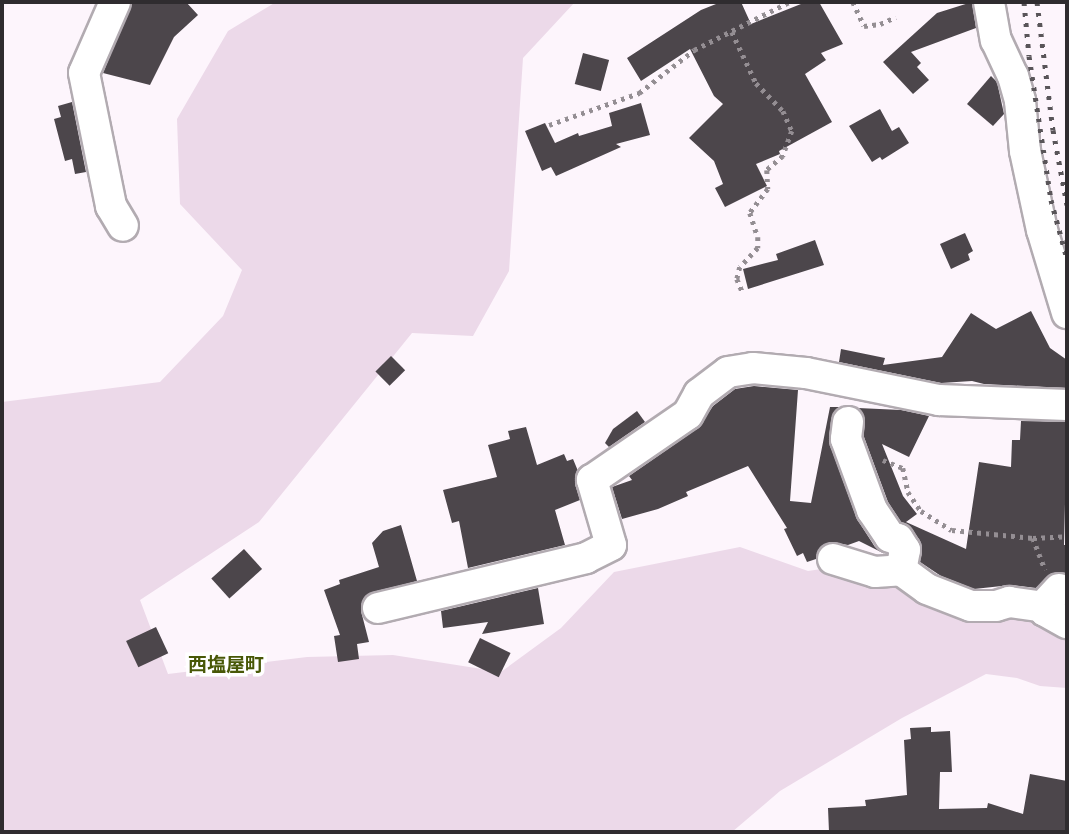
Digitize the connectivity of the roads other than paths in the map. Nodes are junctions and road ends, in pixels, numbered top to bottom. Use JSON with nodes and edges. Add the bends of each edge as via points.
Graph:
{"nodes":[{"id":1,"x":115,"y":2,"type":"edge"},
{"id":2,"x":989,"y":2,"type":"edge"},
{"id":3,"x":124,"y":226,"type":"dead end"},
{"id":4,"x":1067,"y":313,"type":"edge"},
{"id":5,"x":1067,"y":405,"type":"edge"},
{"id":6,"x":848,"y":422,"type":"dead end"},
{"id":7,"x":833,"y":559,"type":"dead end"},
{"id":8,"x":901,"y":570,"type":"junction"},
{"id":9,"x":1057,"y":606,"type":"edge"},
{"id":10,"x":379,"y":608,"type":"dead end"}],
"edges":[{"from":1,"to":3,"type":"street","via":[[84,72],[111,206]]},
{"from":2,"to":4,"type":"street","via":[[996,40],[1020,101],[1042,230]]},
{"from":5,"to":10,"type":"street","via":[[939,400],[806,373],[753,368],[728,372],[699,394],[688,414],[592,480],[611,545],[586,558]]},
{"from":6,"to":8,"type":"street","via":[[846,439],[872,510],[905,550]]},
{"from":7,"to":8,"type":"street","via":[[875,572]]},
{"from":8,"to":9,"type":"street","via":[[927,589],[971,606],[1009,602]]}]}
